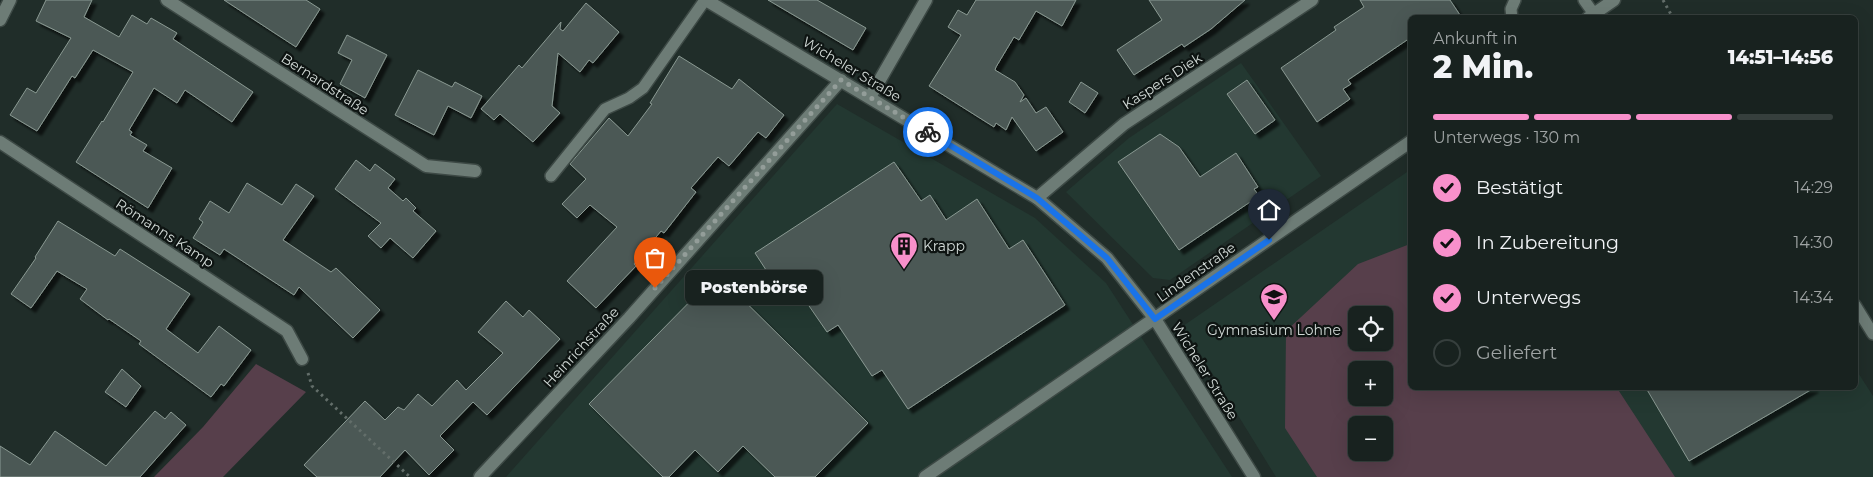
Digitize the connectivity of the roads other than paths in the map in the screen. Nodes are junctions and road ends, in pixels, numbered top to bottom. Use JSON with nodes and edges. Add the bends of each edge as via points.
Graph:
{"nodes":[{"id":1,"x":10,"y":0,"type":"edge"},
{"id":2,"x":168,"y":0,"type":"edge"},
{"id":3,"x":706,"y":0,"type":"edge"},
{"id":4,"x":926,"y":0,"type":"edge"},
{"id":5,"x":1312,"y":0,"type":"edge"},
{"id":6,"x":1515,"y":0,"type":"edge"},
{"id":7,"x":1584,"y":0,"type":"edge"},
{"id":8,"x":1614,"y":0,"type":"edge"},
{"id":9,"x":725,"y":5,"type":"edge"},
{"id":10,"x":1512,"y":15,"type":"edge"},
{"id":11,"x":1591,"y":15,"type":"edge"},
{"id":12,"x":1592,"y":15,"type":"edge"},
{"id":13,"x":0,"y":20,"type":"edge"},
{"id":14,"x":841,"y":80,"type":"junction"},
{"id":15,"x":870,"y":97,"type":"junction"},
{"id":16,"x":0,"y":142,"type":"edge"},
{"id":17,"x":1408,"y":143,"type":"edge"},
{"id":18,"x":475,"y":171,"type":"dead end"},
{"id":19,"x":551,"y":176,"type":"dead end"},
{"id":20,"x":1037,"y":198,"type":"junction"},
{"id":21,"x":1858,"y":310,"type":"edge"},
{"id":22,"x":1155,"y":319,"type":"junction"},
{"id":23,"x":1873,"y":334,"type":"edge"},
{"id":24,"x":302,"y":359,"type":"road end"},
{"id":25,"x":480,"y":477,"type":"edge"},
{"id":26,"x":925,"y":477,"type":"edge"},
{"id":27,"x":1254,"y":477,"type":"edge"}],
"edges":[{"from":1,"to":13,"type":"street"},
{"from":2,"to":18,"type":"street","name":"Bernardstraße","via":[[426,166]]},
{"from":3,"to":9,"type":"street","name":"Wicheler Straße"},
{"from":3,"to":19,"type":"lane","via":[[643,88],[605,109]]},
{"from":4,"to":15,"type":"street"},
{"from":5,"to":20,"type":"street","name":"Kaspers Diek","via":[[1124,124]]},
{"from":6,"to":10,"type":"lane"},
{"from":7,"to":11,"type":"lane"},
{"from":8,"to":12,"type":"street"},
{"from":9,"to":14,"type":"street","name":"Wicheler Straße"},
{"from":14,"to":15,"type":"street","name":"Wicheler Straße"},
{"from":14,"to":25,"type":"street","name":"Heinrichstraße","via":[[629,318]]},
{"from":15,"to":20,"type":"street","name":"Wicheler Straße"},
{"from":16,"to":24,"type":"street","name":"Römanns Kamp","via":[[287,331]]},
{"from":17,"to":22,"type":"street","name":"Lindenstraße"},
{"from":20,"to":22,"type":"street","name":"Wicheler Straße","via":[[1107,258]]},
{"from":21,"to":23,"type":"lane"},
{"from":22,"to":26,"type":"street","name":"Lindenstraße"},
{"from":22,"to":27,"type":"street","name":"Wicheler Straße"}]}
